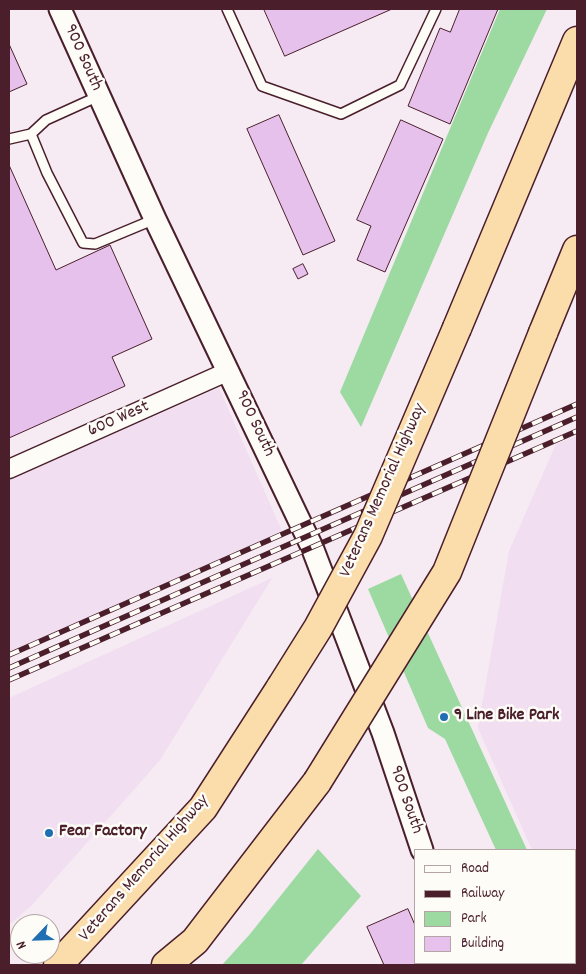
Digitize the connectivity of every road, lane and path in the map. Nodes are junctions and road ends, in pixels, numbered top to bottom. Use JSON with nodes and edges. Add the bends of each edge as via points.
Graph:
{"nodes":[{"id":1,"x":60,"y":9,"type":"edge"},
{"id":2,"x":227,"y":9,"type":"edge"},
{"id":3,"x":436,"y":9,"type":"edge"},
{"id":4,"x":577,"y":41,"type":"edge"},
{"id":5,"x":99,"y":96,"type":"junction"},
{"id":6,"x":31,"y":134,"type":"junction"},
{"id":7,"x":9,"y":140,"type":"edge"},
{"id":8,"x":155,"y":219,"type":"junction"},
{"id":9,"x":577,"y":250,"type":"edge"},
{"id":10,"x":577,"y":279,"type":"edge"},
{"id":11,"x":542,"y":333,"type":"junction"},
{"id":12,"x":229,"y":370,"type":"junction"},
{"id":13,"x":9,"y":469,"type":"edge"},
{"id":14,"x":422,"y":849,"type":"edge"},
{"id":15,"x":58,"y":965,"type":"edge"},
{"id":16,"x":166,"y":965,"type":"edge"}],
"edges":[{"from":1,"to":5,"type":"street","name":"900 South"},
{"from":2,"to":3,"type":"lane","via":[[262,86],[341,114],[400,85]]},
{"from":4,"to":15,"type":"highway","name":"Veterans Memorial Highway","bridge":true,"via":[[368,536],[318,628],[203,808]]},
{"from":5,"to":6,"type":"lane","via":[[46,120]]},
{"from":5,"to":8,"type":"street","name":"900 South"},
{"from":6,"to":7,"type":"lane"},
{"from":6,"to":8,"type":"lane","via":[[83,243],[95,244]]},
{"from":8,"to":12,"type":"street","name":"900 South"},
{"from":9,"to":11,"type":"highway"},
{"from":10,"to":11,"type":"highway"},
{"from":11,"to":16,"type":"highway","bridge":true,"via":[[447,572],[317,782],[195,940]]},
{"from":12,"to":13,"type":"street","name":"600 West"},
{"from":12,"to":14,"type":"street","name":"900 South","via":[[312,547],[383,733]]}]}
